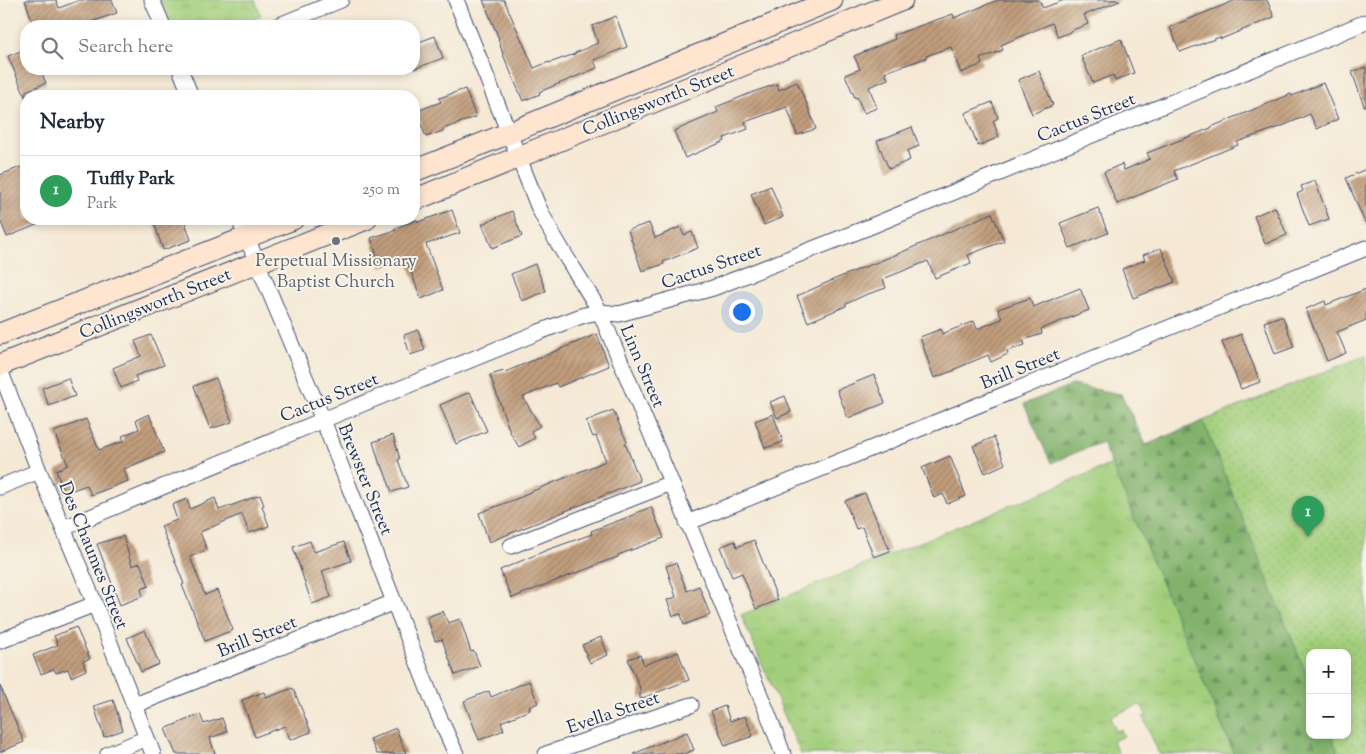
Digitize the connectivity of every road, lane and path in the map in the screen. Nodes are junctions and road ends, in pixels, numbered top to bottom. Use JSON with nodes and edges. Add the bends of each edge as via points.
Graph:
{"nodes":[{"id":1,"x":152,"y":0,"type":"edge"},
{"id":2,"x":341,"y":0,"type":"edge"},
{"id":3,"x":456,"y":0,"type":"edge"},
{"id":4,"x":832,"y":0,"type":"edge"},
{"id":5,"x":902,"y":0,"type":"edge"},
{"id":6,"x":160,"y":20,"type":"edge"},
{"id":7,"x":292,"y":20,"type":"edge"},
{"id":8,"x":1366,"y":22,"type":"edge"},
{"id":9,"x":182,"y":75,"type":"edge"},
{"id":10,"x":189,"y":90,"type":"edge"},
{"id":11,"x":509,"y":133,"type":"junction"},
{"id":12,"x":519,"y":158,"type":"junction"},
{"id":13,"x":420,"y":169,"type":"edge"},
{"id":14,"x":420,"y":198,"type":"edge"},
{"id":15,"x":260,"y":225,"type":"edge"},
{"id":16,"x":351,"y":225,"type":"edge"},
{"id":17,"x":243,"y":228,"type":"edge"},
{"id":18,"x":1366,"y":248,"type":"edge"},
{"id":19,"x":257,"y":262,"type":"junction"},
{"id":20,"x":600,"y":312,"type":"junction"},
{"id":21,"x":0,"y":334,"type":"edge"},
{"id":22,"x":0,"y":365,"type":"edge"},
{"id":23,"x":0,"y":370,"type":"edge"},
{"id":24,"x":322,"y":420,"type":"junction"},
{"id":25,"x":39,"y":471,"type":"junction"},
{"id":26,"x":671,"y":483,"type":"junction"},
{"id":27,"x":0,"y":487,"type":"edge"},
{"id":28,"x":687,"y":523,"type":"junction"},
{"id":29,"x":64,"y":528,"type":"junction"},
{"id":30,"x":511,"y":546,"type":"dead end"},
{"id":31,"x":394,"y":602,"type":"junction"},
{"id":32,"x":95,"y":604,"type":"junction"},
{"id":33,"x":0,"y":641,"type":"edge"},
{"id":34,"x":135,"y":705,"type":"junction"},
{"id":35,"x":691,"y":705,"type":"dead end"},
{"id":36,"x":147,"y":738,"type":"junction"},
{"id":37,"x":108,"y":754,"type":"edge"},
{"id":38,"x":153,"y":754,"type":"edge"},
{"id":39,"x":456,"y":754,"type":"edge"},
{"id":40,"x":546,"y":754,"type":"edge"},
{"id":41,"x":783,"y":754,"type":"edge"}],
"edges":[{"from":1,"to":6,"type":"street"},
{"from":2,"to":7,"type":"street"},
{"from":3,"to":11,"type":"street","name":"Linn Street"},
{"from":4,"to":11,"type":"main road","name":"Collingsworth Street"},
{"from":5,"to":12,"type":"main road","name":"Collingsworth Street"},
{"from":8,"to":20,"type":"street","name":"Cactus Street","via":[[713,288],[619,314]]},
{"from":9,"to":10,"type":"street"},
{"from":11,"to":12,"type":"street","name":"Linn Street"},
{"from":11,"to":13,"type":"main road","name":"Collingsworth Street"},
{"from":12,"to":14,"type":"main road","name":"Collingsworth Street"},
{"from":12,"to":20,"type":"street","name":"Linn Street","via":[[547,225]]},
{"from":15,"to":17,"type":"main road","name":"Collingsworth Street"},
{"from":16,"to":19,"type":"main road","name":"Collingsworth Street"},
{"from":17,"to":19,"type":"street","name":"Brewster Street"},
{"from":17,"to":21,"type":"main road","name":"Collingsworth Street"},
{"from":18,"to":28,"type":"street","name":"Brill Street"},
{"from":19,"to":22,"type":"main road","name":"Collingsworth Street"},
{"from":19,"to":24,"type":"street","name":"Brewster Street"},
{"from":20,"to":24,"type":"street","name":"Cactus Street","via":[[539,332]]},
{"from":20,"to":26,"type":"street","name":"Linn Street"},
{"from":23,"to":25,"type":"street","name":"Des Chaumes Street"},
{"from":24,"to":29,"type":"street","name":"Cactus Street"},
{"from":24,"to":31,"type":"street","name":"Brewster Street"},
{"from":25,"to":27,"type":"street"},
{"from":25,"to":29,"type":"street","name":"Des Chaumes Street"},
{"from":26,"to":28,"type":"street","name":"Linn Street"},
{"from":26,"to":30,"type":"street"},
{"from":28,"to":41,"type":"street","name":"Linn Street"},
{"from":29,"to":32,"type":"street","name":"Des Chaumes Street"},
{"from":31,"to":34,"type":"street","name":"Brill Street"},
{"from":31,"to":39,"type":"street","name":"Brewster Street"},
{"from":32,"to":33,"type":"street"},
{"from":32,"to":34,"type":"street","name":"Des Chaumes Street"},
{"from":34,"to":36,"type":"street","name":"Des Chaumes Street"},
{"from":35,"to":40,"type":"street","name":"Evella Street"},
{"from":36,"to":37,"type":"street"},
{"from":36,"to":38,"type":"street","name":"Des Chaumes Street"}]}
